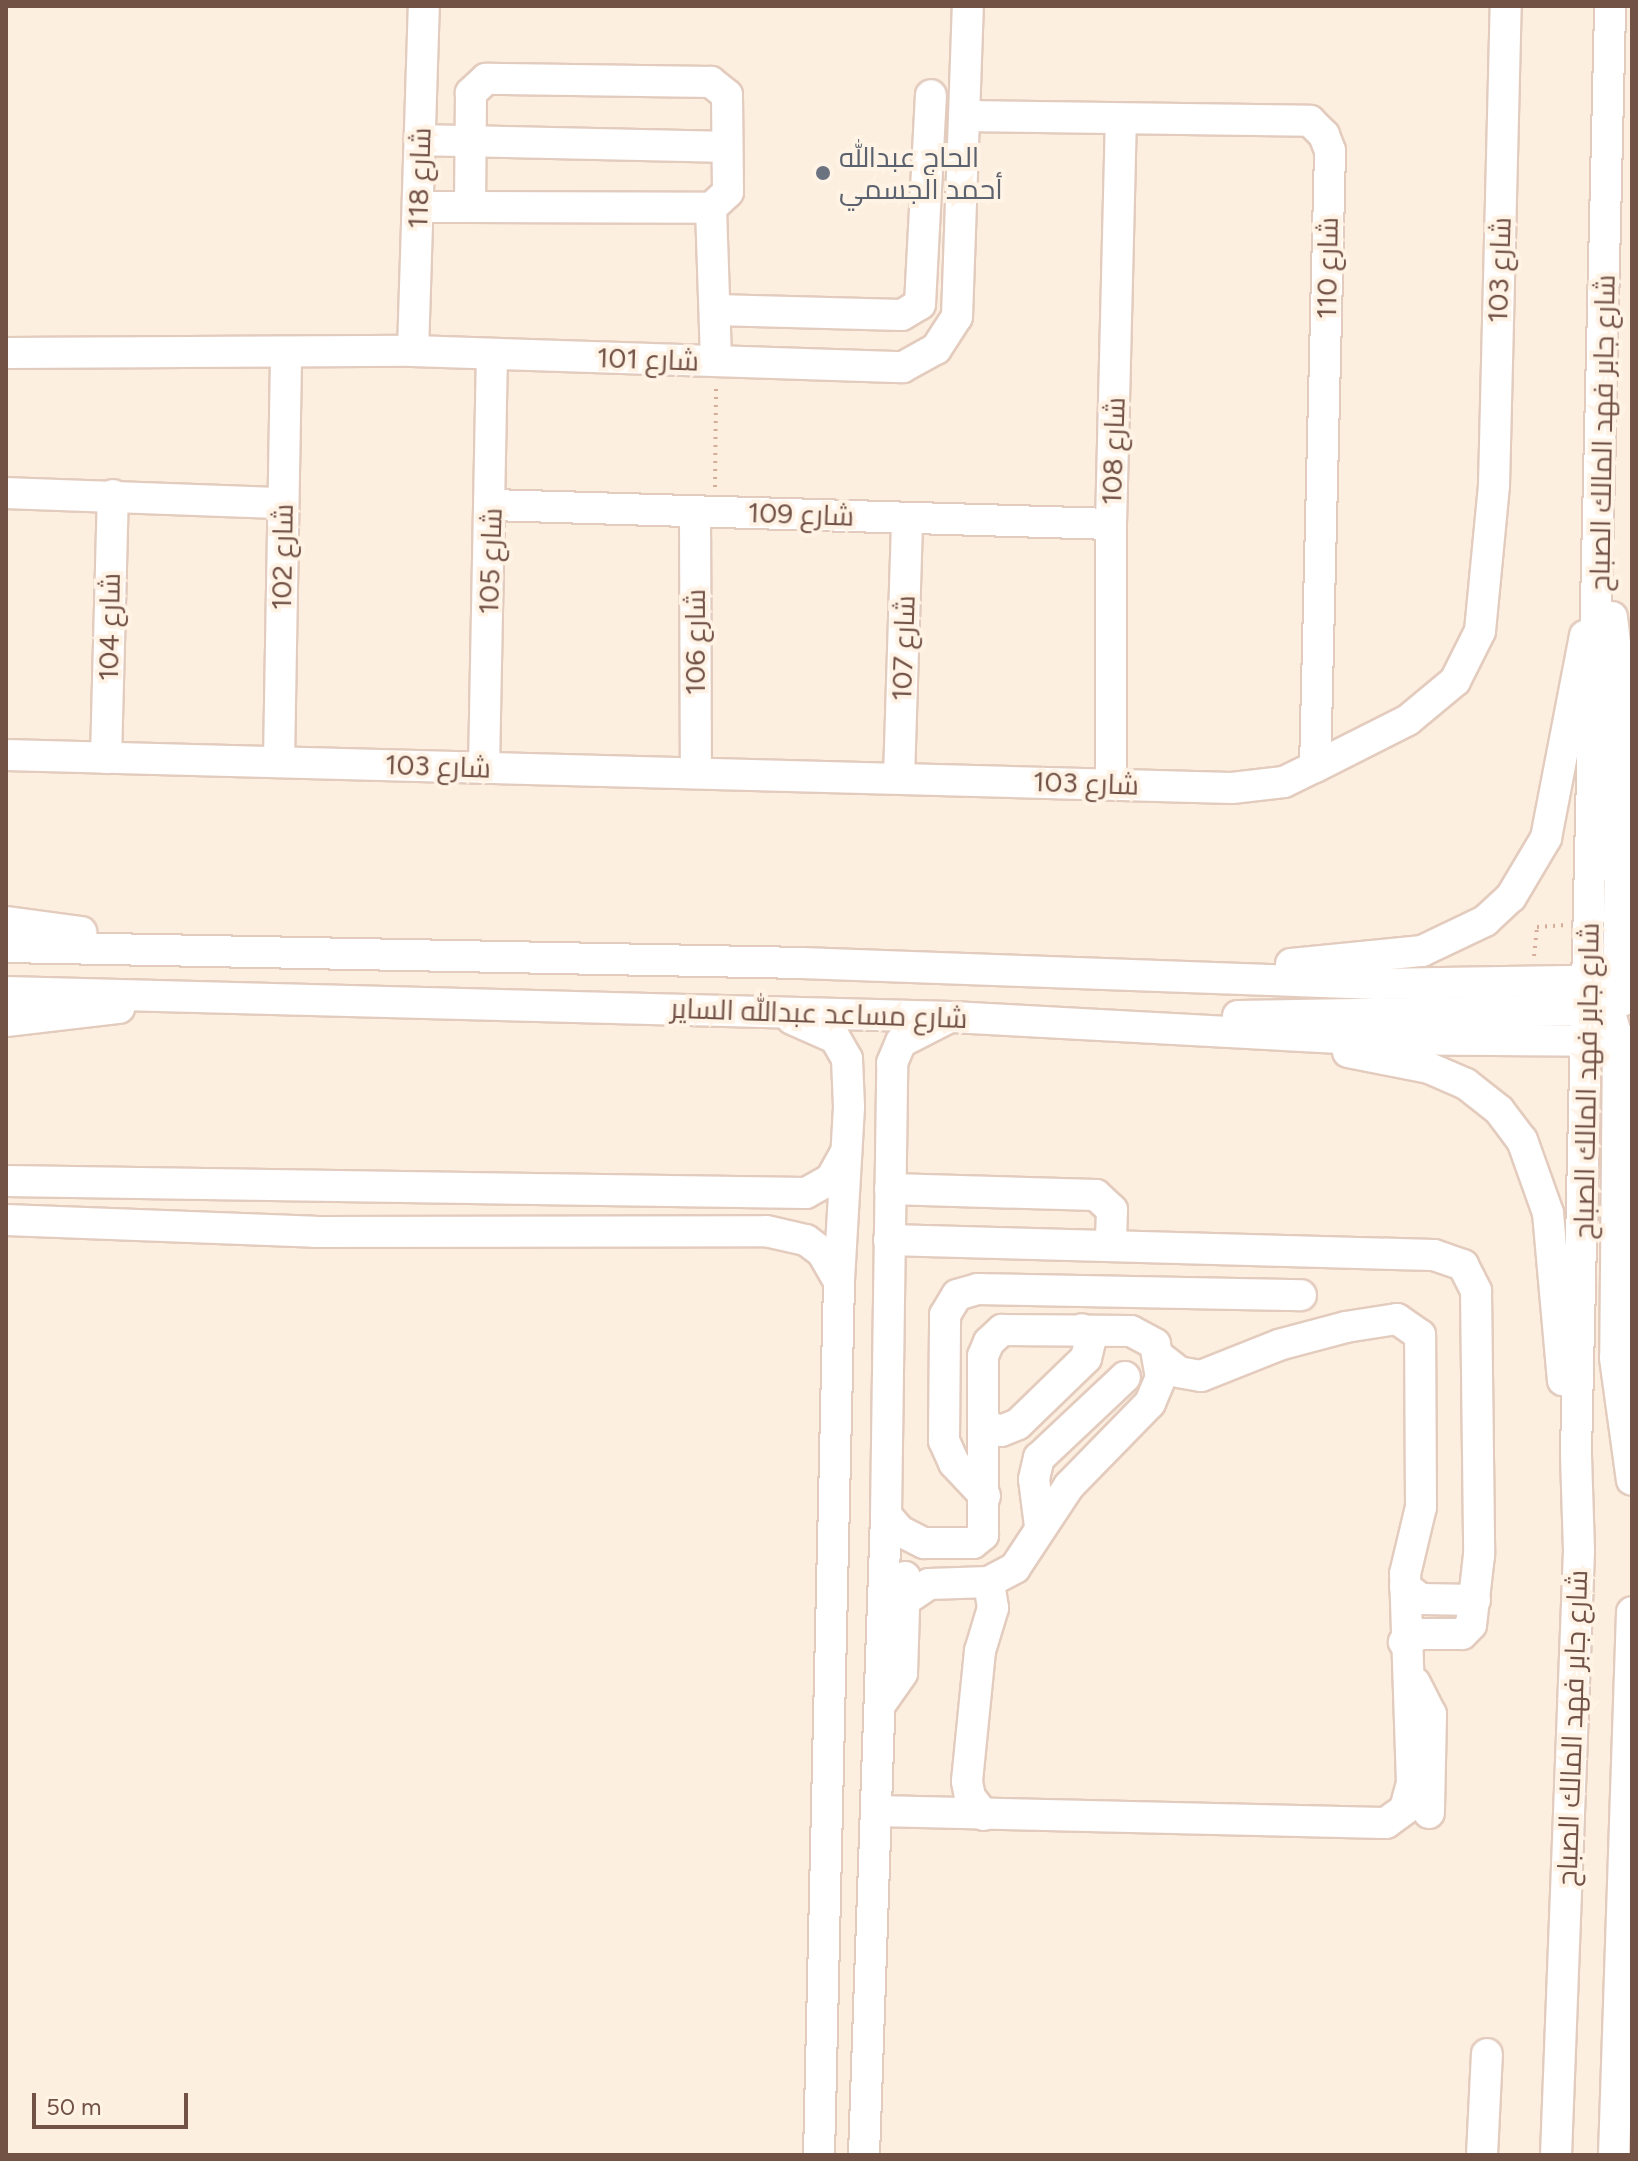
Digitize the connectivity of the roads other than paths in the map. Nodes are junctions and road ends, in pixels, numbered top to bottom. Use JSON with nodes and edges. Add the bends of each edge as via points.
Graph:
{"nodes":[{"id":1,"x":424,"y":6,"type":"edge"},
{"id":2,"x":968,"y":6,"type":"edge"},
{"id":3,"x":1506,"y":6,"type":"edge"},
{"id":4,"x":1610,"y":6,"type":"edge"},
{"id":5,"x":931,"y":95,"type":"dead end"},
{"id":6,"x":1121,"y":120,"type":"junction"},
{"id":7,"x":964,"y":129,"type":"junction"},
{"id":8,"x":929,"y":139,"type":"junction"},
{"id":9,"x":420,"y":140,"type":"junction"},
{"id":10,"x":471,"y":140,"type":"junction"},
{"id":11,"x":727,"y":147,"type":"junction"},
{"id":12,"x":418,"y":207,"type":"junction"},
{"id":13,"x":470,"y":207,"type":"junction"},
{"id":14,"x":711,"y":208,"type":"junction"},
{"id":15,"x":715,"y":310,"type":"junction"},
{"id":16,"x":413,"y":351,"type":"junction"},
{"id":17,"x":6,"y":353,"type":"edge"},
{"id":18,"x":286,"y":354,"type":"junction"},
{"id":19,"x":492,"y":354,"type":"junction"},
{"id":20,"x":716,"y":361,"type":"junction"},
{"id":21,"x":6,"y":493,"type":"edge"},
{"id":22,"x":113,"y":495,"type":"junction"},
{"id":23,"x":283,"y":503,"type":"junction"},
{"id":24,"x":492,"y":505,"type":"junction"},
{"id":25,"x":704,"y":511,"type":"junction"},
{"id":26,"x":907,"y":519,"type":"junction"},
{"id":27,"x":1111,"y":524,"type":"junction"},
{"id":28,"x":1599,"y":574,"type":"junction"},
{"id":29,"x":6,"y":755,"type":"edge"},
{"id":30,"x":106,"y":758,"type":"junction"},
{"id":31,"x":279,"y":760,"type":"junction"},
{"id":32,"x":1315,"y":767,"type":"junction"},
{"id":33,"x":484,"y":768,"type":"junction"},
{"id":34,"x":696,"y":773,"type":"junction"},
{"id":35,"x":899,"y":778,"type":"junction"},
{"id":36,"x":1111,"y":783,"type":"junction"},
{"id":37,"x":6,"y":922,"type":"edge"},
{"id":38,"x":6,"y":947,"type":"edge"},
{"id":39,"x":198,"y":950,"type":"junction"},
{"id":40,"x":1175,"y":974,"type":"junction"},
{"id":41,"x":6,"y":992,"type":"edge"},
{"id":42,"x":151,"y":995,"type":"junction"},
{"id":43,"x":1616,"y":1010,"type":"edge"},
{"id":44,"x":759,"y":1011,"type":"junction"},
{"id":45,"x":952,"y":1017,"type":"junction"},
{"id":46,"x":6,"y":1021,"type":"edge"},
{"id":47,"x":1164,"y":1027,"type":"junction"},
{"id":48,"x":1284,"y":1035,"type":"junction"},
{"id":49,"x":849,"y":1107,"type":"junction"},
{"id":50,"x":891,"y":1110,"type":"junction"},
{"id":51,"x":847,"y":1151,"type":"junction"},
{"id":52,"x":6,"y":1166,"type":"edge"},
{"id":53,"x":6,"y":1181,"type":"edge"},
{"id":54,"x":79,"y":1183,"type":"junction"},
{"id":55,"x":315,"y":1189,"type":"junction"},
{"id":56,"x":890,"y":1189,"type":"junction"},
{"id":57,"x":6,"y":1220,"type":"edge"},
{"id":58,"x":315,"y":1232,"type":"junction"},
{"id":59,"x":889,"y":1240,"type":"junction"},
{"id":60,"x":1111,"y":1246,"type":"junction"},
{"id":61,"x":839,"y":1282,"type":"junction"},
{"id":62,"x":1301,"y":1302,"type":"dead end"},
{"id":63,"x":1082,"y":1329,"type":"junction"},
{"id":64,"x":1161,"y":1358,"type":"junction"},
{"id":65,"x":1129,"y":1382,"type":"dead end"},
{"id":66,"x":1440,"y":1389,"type":"dead end"},
{"id":67,"x":984,"y":1425,"type":"junction"},
{"id":68,"x":1576,"y":1453,"type":"junction"},
{"id":69,"x":1632,"y":1480,"type":"edge"},
{"id":70,"x":985,"y":1496,"type":"junction"},
{"id":71,"x":886,"y":1515,"type":"junction"},
{"id":72,"x":1417,"y":1531,"type":"junction"},
{"id":73,"x":1035,"y":1535,"type":"junction"},
{"id":74,"x":979,"y":1536,"type":"junction"},
{"id":75,"x":885,"y":1552,"type":"junction"},
{"id":76,"x":984,"y":1582,"type":"junction"},
{"id":77,"x":1405,"y":1587,"type":"junction"},
{"id":78,"x":908,"y":1598,"type":"junction"},
{"id":79,"x":1475,"y":1600,"type":"junction"},
{"id":80,"x":1632,"y":1612,"type":"edge"},
{"id":81,"x":1404,"y":1642,"type":"junction"},
{"id":82,"x":1408,"y":1675,"type":"junction"},
{"id":83,"x":890,"y":1692,"type":"junction"},
{"id":84,"x":886,"y":1812,"type":"junction"},
{"id":85,"x":984,"y":1815,"type":"junction"},
{"id":86,"x":1386,"y":1823,"type":"junction"},
{"id":87,"x":874,"y":1889,"type":"junction"},
{"id":88,"x":827,"y":1891,"type":"junction"},
{"id":89,"x":1487,"y":2054,"type":"dead end"},
{"id":90,"x":819,"y":2155,"type":"edge"},
{"id":91,"x":864,"y":2155,"type":"edge"},
{"id":92,"x":1482,"y":2155,"type":"edge"},
{"id":93,"x":1556,"y":2155,"type":"edge"},
{"id":94,"x":1614,"y":2155,"type":"edge"}],
"edges":[{"from":1,"to":9,"type":"street","name":"شارع 118"},
{"from":2,"to":7,"type":"street","name":"شارع 101"},
{"from":3,"to":32,"type":"street","name":"شارع 103","via":[[1494,485],[1480,631],[1455,681],[1408,720]]},
{"from":4,"to":28,"type":"street","name":"شارع جابر فهد المالك الصباح"},
{"from":5,"to":8,"type":"street"},
{"from":6,"to":7,"type":"street","name":"شارع 110"},
{"from":6,"to":27,"type":"street","name":"شارع 108"},
{"from":6,"to":32,"type":"street","name":"شارع 110","via":[[1310,121],[1330,151]]},
{"from":7,"to":8,"type":"street","name":"شارع 110"},
{"from":7,"to":20,"type":"street","name":"شارع 101","via":[[957,317],[936,349],[903,367]]},
{"from":8,"to":15,"type":"street","via":[[924,290],[913,311],[902,315]]},
{"from":9,"to":10,"type":"street"},
{"from":9,"to":12,"type":"street","name":"شارع 118"},
{"from":10,"to":11,"type":"street"},
{"from":10,"to":11,"type":"street","via":[[471,93],[486,79],[711,82],[727,95]]},
{"from":10,"to":13,"type":"street"},
{"from":11,"to":14,"type":"street","via":[[728,192]]},
{"from":12,"to":13,"type":"street"},
{"from":12,"to":16,"type":"street","name":"شارع 118"},
{"from":13,"to":14,"type":"street"},
{"from":14,"to":15,"type":"street"},
{"from":15,"to":20,"type":"street"},
{"from":16,"to":18,"type":"street","name":"شارع 101"},
{"from":16,"to":19,"type":"street","name":"شارع 101"},
{"from":17,"to":18,"type":"street","name":"شارع 101"},
{"from":18,"to":23,"type":"street","name":"شارع 102"},
{"from":19,"to":20,"type":"street","name":"شارع 101"},
{"from":19,"to":24,"type":"street","name":"شارع 105"},
{"from":21,"to":22,"type":"street"},
{"from":22,"to":23,"type":"street"},
{"from":22,"to":30,"type":"street","name":"شارع 104"},
{"from":23,"to":31,"type":"street","name":"شارع 102"},
{"from":24,"to":25,"type":"street","name":"شارع 109"},
{"from":24,"to":33,"type":"street","name":"شارع 105"},
{"from":25,"to":26,"type":"street","name":"شارع 109"},
{"from":25,"to":34,"type":"street","name":"شارع 106"},
{"from":26,"to":27,"type":"street","name":"شارع 109"},
{"from":26,"to":35,"type":"street","name":"شارع 107"},
{"from":27,"to":36,"type":"street","name":"شارع 108"},
{"from":28,"to":40,"type":"street","via":[[1546,838],[1531,869],[1494,913],[1422,951]]},
{"from":28,"to":43,"type":"street","via":[[1615,630],[1622,702]]},
{"from":29,"to":30,"type":"street","name":"شارع 103"},
{"from":30,"to":31,"type":"street","name":"شارع 103"},
{"from":31,"to":33,"type":"street","name":"شارع 103"},
{"from":32,"to":36,"type":"street","name":"شارع 103","via":[[1284,782],[1232,788]]},
{"from":33,"to":34,"type":"street","name":"شارع 103"},
{"from":34,"to":35,"type":"street","name":"شارع 103"},
{"from":35,"to":36,"type":"street","name":"شارع 103"},
{"from":37,"to":39,"type":"street"},
{"from":38,"to":39,"type":"street","name":"شارع مساعد عبدالله الساير"},
{"from":39,"to":40,"type":"street","name":"شارع مساعد عبدالله الساير"},
{"from":40,"to":43,"type":"street","name":"شارع مساعد عبدالله الساير","via":[[1377,984]]},
{"from":41,"to":42,"type":"street","name":"شارع مساعد عبدالله الساير"},
{"from":42,"to":44,"type":"street","name":"شارع مساعد عبدالله الساير"},
{"from":42,"to":46,"type":"street","via":[[94,1014]]},
{"from":43,"to":47,"type":"street","via":[[1268,1014]]},
{"from":43,"to":48,"type":"street","name":"شارع مساعد عبدالله الساير"},
{"from":43,"to":68,"type":"street","name":"شارع جابر فهد المالك الصباح"},
{"from":43,"to":69,"type":"street","via":[[1615,1358]]},
{"from":44,"to":45,"type":"street","name":"شارع مساعد عبدالله الساير"},
{"from":44,"to":49,"type":"street","via":[[818,1026],[835,1038],[847,1059]]},
{"from":45,"to":47,"type":"street","name":"شارع مساعد عبدالله الساير"},
{"from":45,"to":50,"type":"street","via":[[901,1042],[892,1063]]},
{"from":47,"to":48,"type":"street","name":"شارع مساعد عبدالله الساير"},
{"from":48,"to":68,"type":"street","via":[[1429,1068],[1466,1084],[1499,1110],[1522,1140],[1548,1213],[1558,1344]]},
{"from":49,"to":50,"type":"street","via":[[870,1103]]},
{"from":49,"to":51,"type":"street"},
{"from":50,"to":56,"type":"street"},
{"from":51,"to":55,"type":"street","via":[[831,1179],[806,1193]]},
{"from":51,"to":61,"type":"street"},
{"from":52,"to":54,"type":"street"},
{"from":53,"to":54,"type":"street"},
{"from":54,"to":55,"type":"street"},
{"from":55,"to":58,"type":"street","via":[[330,1210]]},
{"from":56,"to":59,"type":"street"},
{"from":56,"to":60,"type":"street","via":[[1096,1195],[1112,1210]]},
{"from":57,"to":58,"type":"street"},
{"from":58,"to":61,"type":"street","via":[[766,1231],[806,1240],[822,1252]]},
{"from":59,"to":60,"type":"street"},
{"from":59,"to":71,"type":"street"},
{"from":60,"to":79,"type":"street","via":[[1434,1255],[1463,1265],[1476,1291]]},
{"from":61,"to":88,"type":"street"},
{"from":62,"to":70,"type":"street","via":[[1186,1306],[1156,1292],[978,1289],[951,1300],[945,1315],[944,1441],[954,1463]]},
{"from":63,"to":64,"type":"street","via":[[1145,1334]]},
{"from":63,"to":67,"type":"street","via":[[1090,1342],[1086,1358],[1018,1424],[1001,1431]]},
{"from":63,"to":67,"type":"street","via":[[1012,1326],[993,1336],[983,1356]]},
{"from":64,"to":72,"type":"street","via":[[1179,1372],[1213,1375],[1312,1335],[1387,1319],[1406,1322],[1423,1344]]},
{"from":64,"to":73,"type":"street","via":[[1161,1377],[1150,1403],[1090,1461]]},
{"from":65,"to":73,"type":"street","via":[[1056,1459],[1035,1489]]},
{"from":66,"to":72,"type":"street","via":[[1437,1501]]},
{"from":67,"to":70,"type":"street"},
{"from":68,"to":93,"type":"street","name":"شارع جابر فهد المالك الصباح","via":[[1579,1551]]},
{"from":70,"to":74,"type":"street"},
{"from":71,"to":74,"type":"street","via":[[915,1540]]},
{"from":71,"to":75,"type":"street"},
{"from":72,"to":77,"type":"street"},
{"from":73,"to":74,"type":"street","via":[[1007,1544]]},
{"from":73,"to":76,"type":"street","via":[[1015,1568]]},
{"from":74,"to":76,"type":"street","via":[[987,1561]]},
{"from":75,"to":78,"type":"street","via":[[902,1571]]},
{"from":75,"to":83,"type":"street"},
{"from":76,"to":78,"type":"street","via":[[929,1584]]},
{"from":76,"to":85,"type":"street","via":[[994,1601],[980,1651],[967,1781],[970,1797]]},
{"from":77,"to":79,"type":"street","via":[[1421,1599]]},
{"from":77,"to":81,"type":"street"},
{"from":78,"to":83,"type":"street"},
{"from":79,"to":81,"type":"street","via":[[1466,1632],[1421,1634]]},
{"from":80,"to":94,"type":"street","name":"شارع جابر فهد المالك الصباح"},
{"from":81,"to":82,"type":"street"},
{"from":82,"to":86,"type":"street","via":[[1411,1792],[1405,1809]]},
{"from":82,"to":86,"type":"street","via":[[1431,1714],[1428,1819]]},
{"from":83,"to":84,"type":"street"},
{"from":84,"to":85,"type":"street"},
{"from":84,"to":87,"type":"street"},
{"from":85,"to":86,"type":"street"},
{"from":87,"to":88,"type":"street"},
{"from":87,"to":91,"type":"street"},
{"from":88,"to":90,"type":"street"},
{"from":89,"to":92,"type":"street"}]}
